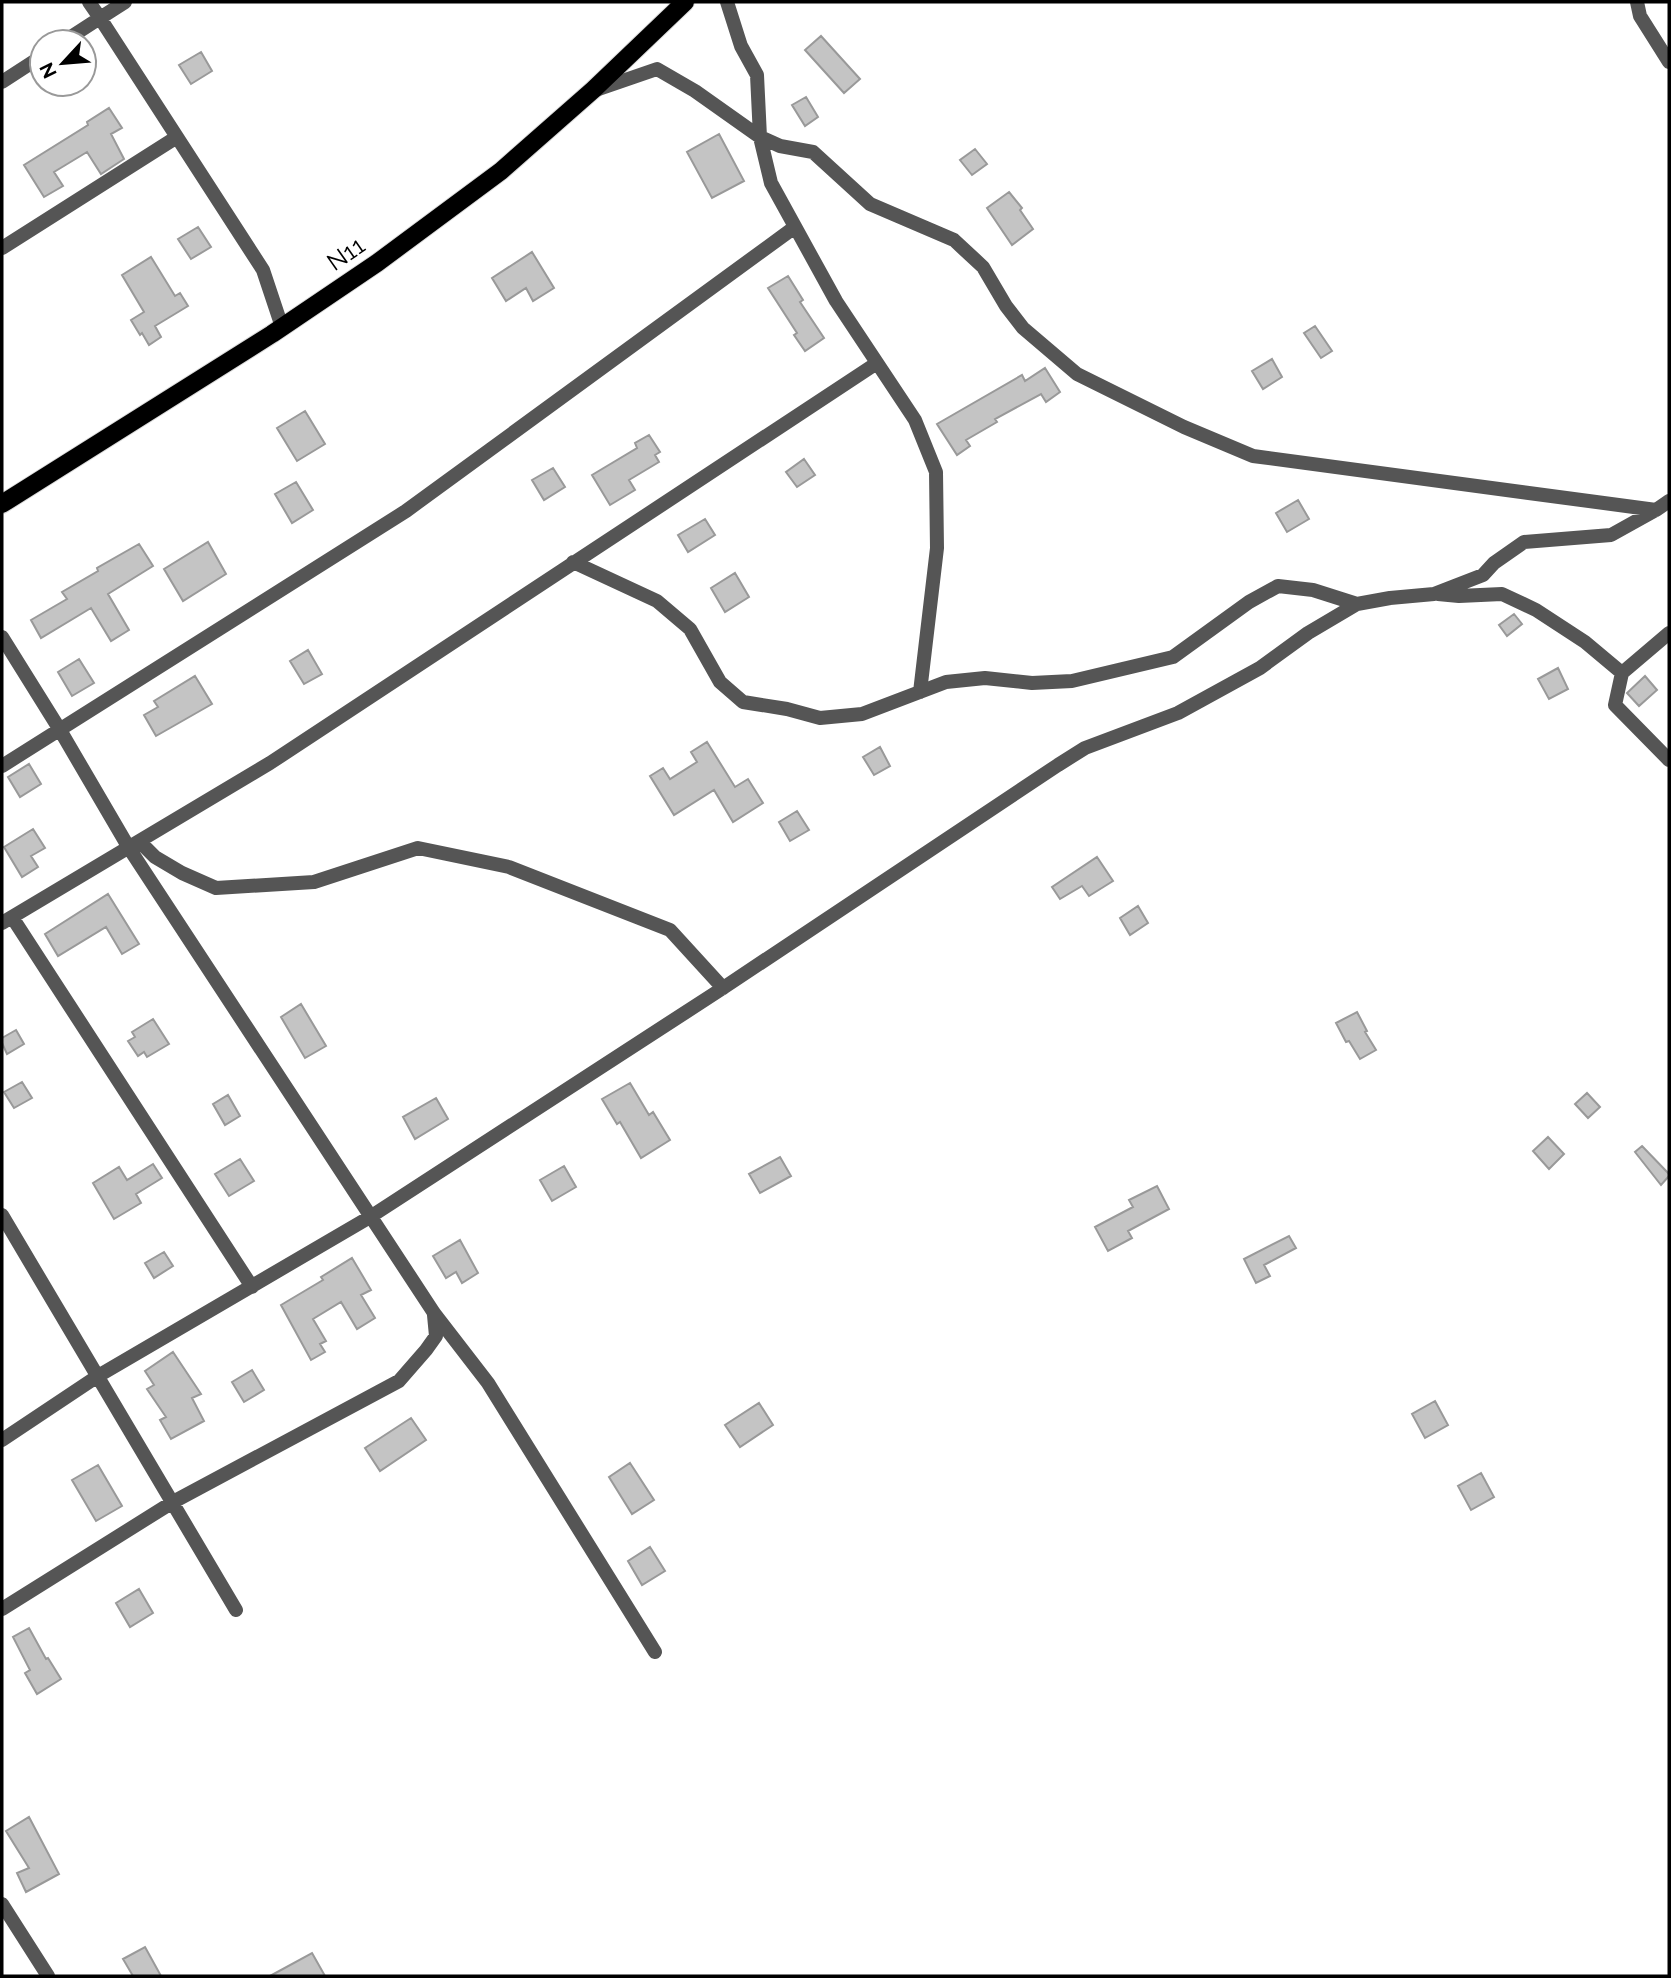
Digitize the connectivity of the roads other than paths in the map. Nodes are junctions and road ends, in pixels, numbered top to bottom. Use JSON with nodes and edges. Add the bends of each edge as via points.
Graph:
{"nodes":[{"id":1,"x":89,"y":2,"type":"edge"},
{"id":2,"x":125,"y":2,"type":"edge"},
{"id":3,"x":685,"y":2,"type":"edge"},
{"id":4,"x":727,"y":2,"type":"edge"},
{"id":5,"x":1637,"y":2,"type":"edge"},
{"id":6,"x":100,"y":18,"type":"junction"},
{"id":7,"x":85,"y":28,"type":"edge"},
{"id":8,"x":1669,"y":62,"type":"edge"},
{"id":9,"x":28,"y":64,"type":"edge"},
{"id":10,"x":2,"y":82,"type":"edge"},
{"id":11,"x":593,"y":90,"type":"junction"},
{"id":12,"x":177,"y":137,"type":"junction"},
{"id":13,"x":760,"y":137,"type":"junction"},
{"id":14,"x":795,"y":227,"type":"junction"},
{"id":15,"x":2,"y":248,"type":"edge"},
{"id":16,"x":282,"y":327,"type":"junction"},
{"id":17,"x":877,"y":363,"type":"junction"},
{"id":18,"x":1669,"y":501,"type":"edge"},
{"id":19,"x":2,"y":504,"type":"edge"},
{"id":20,"x":1656,"y":510,"type":"junction"},
{"id":21,"x":573,"y":562,"type":"junction"},
{"id":22,"x":1434,"y":594,"type":"junction"},
{"id":23,"x":1357,"y":604,"type":"junction"},
{"id":24,"x":1669,"y":634,"type":"edge"},
{"id":25,"x":2,"y":637,"type":"edge"},
{"id":26,"x":1622,"y":673,"type":"junction"},
{"id":27,"x":920,"y":692,"type":"junction"},
{"id":28,"x":60,"y":730,"type":"junction"},
{"id":29,"x":1669,"y":760,"type":"edge"},
{"id":30,"x":2,"y":766,"type":"edge"},
{"id":31,"x":134,"y":845,"type":"junction"},
{"id":32,"x":7,"y":920,"type":"edge"},
{"id":33,"x":723,"y":988,"type":"junction"},
{"id":34,"x":2,"y":1215,"type":"edge"},
{"id":35,"x":370,"y":1217,"type":"junction"},
{"id":36,"x":252,"y":1286,"type":"junction"},
{"id":37,"x":434,"y":1313,"type":"junction"},
{"id":38,"x":98,"y":1376,"type":"junction"},
{"id":39,"x":2,"y":1440,"type":"edge"},
{"id":40,"x":173,"y":1502,"type":"junction"},
{"id":41,"x":2,"y":1609,"type":"edge"},
{"id":42,"x":236,"y":1610,"type":"dead end"},
{"id":43,"x":655,"y":1652,"type":"dead end"},
{"id":44,"x":2,"y":1904,"type":"edge"},
{"id":45,"x":48,"y":1976,"type":"edge"}],
"edges":[{"from":1,"to":6,"type":"street"},
{"from":2,"to":6,"type":"street"},
{"from":3,"to":11,"type":"main road","name":"N11"},
{"from":4,"to":13,"type":"street","via":[[741,46],[757,75]]},
{"from":5,"to":8,"type":"street","via":[[1640,16]]},
{"from":6,"to":7,"type":"street"},
{"from":6,"to":12,"type":"street"},
{"from":9,"to":10,"type":"street"},
{"from":11,"to":13,"type":"street","via":[[657,68]]},
{"from":11,"to":16,"type":"main road","name":"N11","via":[[501,171]]},
{"from":12,"to":15,"type":"street"},
{"from":12,"to":16,"type":"street","via":[[263,270]]},
{"from":13,"to":14,"type":"street","via":[[771,183]]},
{"from":13,"to":20,"type":"street","via":[[813,152],[870,204],[954,240],[983,267],[1023,328],[1077,374],[1253,456]]},
{"from":14,"to":17,"type":"street"},
{"from":14,"to":28,"type":"street","via":[[406,512]]},
{"from":16,"to":19,"type":"main road","name":"N11"},
{"from":17,"to":21,"type":"street"},
{"from":17,"to":27,"type":"street","via":[[915,420],[936,472],[937,548]]},
{"from":18,"to":20,"type":"street"},
{"from":20,"to":22,"type":"street","via":[[1611,535],[1524,542],[1483,575]]},
{"from":21,"to":27,"type":"street","via":[[657,601],[690,629],[720,682],[743,702],[820,718],[862,714]]},
{"from":21,"to":31,"type":"street","via":[[270,763]]},
{"from":22,"to":23,"type":"street"},
{"from":22,"to":26,"type":"street","via":[[1502,594],[1585,642]]},
{"from":23,"to":27,"type":"street","via":[[1313,590],[1279,586],[1173,657],[1072,681],[968,679]]},
{"from":23,"to":33,"type":"street","via":[[1260,668],[1178,713],[1067,759]]},
{"from":24,"to":26,"type":"street"},
{"from":25,"to":28,"type":"street"},
{"from":26,"to":29,"type":"street","via":[[1615,705]]},
{"from":28,"to":30,"type":"street"},
{"from":28,"to":31,"type":"street"},
{"from":31,"to":32,"type":"street"},
{"from":31,"to":33,"type":"street","via":[[216,888],[314,882],[418,848],[509,867],[670,930]]},
{"from":31,"to":35,"type":"street"},
{"from":32,"to":36,"type":"street"},
{"from":33,"to":35,"type":"street"},
{"from":34,"to":38,"type":"street"},
{"from":35,"to":36,"type":"street"},
{"from":35,"to":37,"type":"street"},
{"from":36,"to":38,"type":"street"},
{"from":37,"to":40,"type":"street","via":[[436,1336],[399,1381]]},
{"from":37,"to":43,"type":"street","via":[[488,1383]]},
{"from":38,"to":39,"type":"street"},
{"from":38,"to":40,"type":"street"},
{"from":40,"to":41,"type":"street"},
{"from":40,"to":42,"type":"street"},
{"from":44,"to":45,"type":"street"}]}
